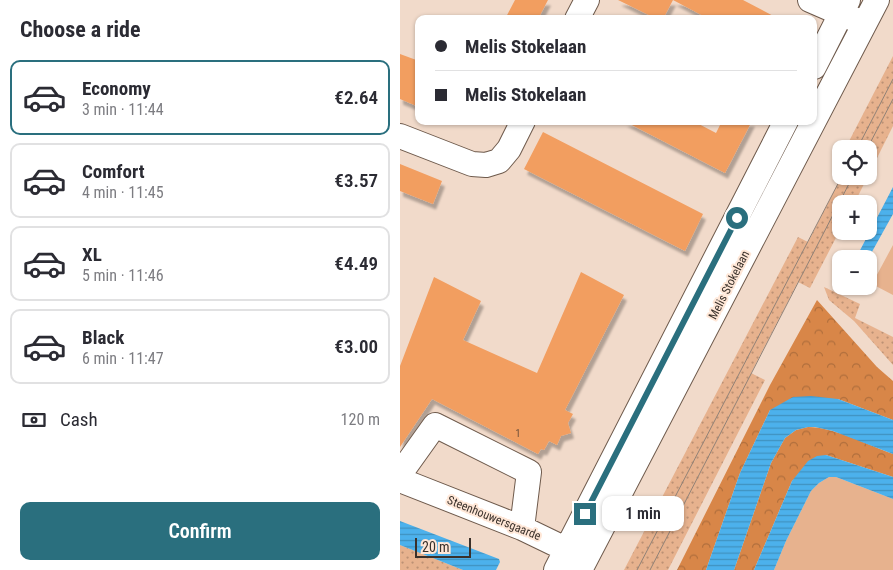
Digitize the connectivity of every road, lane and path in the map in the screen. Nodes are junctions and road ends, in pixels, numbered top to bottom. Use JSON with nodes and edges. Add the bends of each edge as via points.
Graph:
{"nodes":[{"id":1,"x":587,"y":0,"type":"edge"},
{"id":2,"x":810,"y":0,"type":"edge"},
{"id":3,"x":877,"y":0,"type":"edge"},
{"id":4,"x":845,"y":7,"type":"edge"},
{"id":5,"x":579,"y":15,"type":"edge"},
{"id":6,"x":864,"y":24,"type":"junction"},
{"id":7,"x":817,"y":61,"type":"edge"},
{"id":8,"x":817,"y":112,"type":"edge"},
{"id":9,"x":522,"y":125,"type":"edge"},
{"id":10,"x":784,"y":125,"type":"edge"},
{"id":11,"x":810,"y":125,"type":"edge"},
{"id":12,"x":400,"y":136,"type":"edge"},
{"id":13,"x":400,"y":474,"type":"edge"},
{"id":14,"x":400,"y":480,"type":"edge"},
{"id":15,"x":522,"y":528,"type":"junction"},
{"id":16,"x":578,"y":559,"type":"edge"},
{"id":17,"x":556,"y":570,"type":"edge"}],
"edges":[{"from":1,"to":5,"type":"street"},
{"from":2,"to":4,"type":"street"},
{"from":3,"to":6,"type":"street","name":"Melis Stokelaan"},
{"from":4,"to":6,"type":"street"},
{"from":4,"to":7,"type":"street"},
{"from":6,"to":8,"type":"street","name":"Melis Stokelaan"},
{"from":9,"to":12,"type":"street","via":[[509,149],[499,160],[486,165],[472,164]]},
{"from":10,"to":16,"type":"street","name":"Melis Stokelaan"},
{"from":11,"to":16,"type":"street","name":"Melis Stokelaan"},
{"from":13,"to":15,"type":"street","via":[[435,425],[529,472]]},
{"from":14,"to":15,"type":"street","name":"Steenhouwersgaarde"},
{"from":15,"to":16,"type":"street","name":"Steenhouwersgaarde"},
{"from":16,"to":17,"type":"street","name":"Melis Stokelaan"}]}
